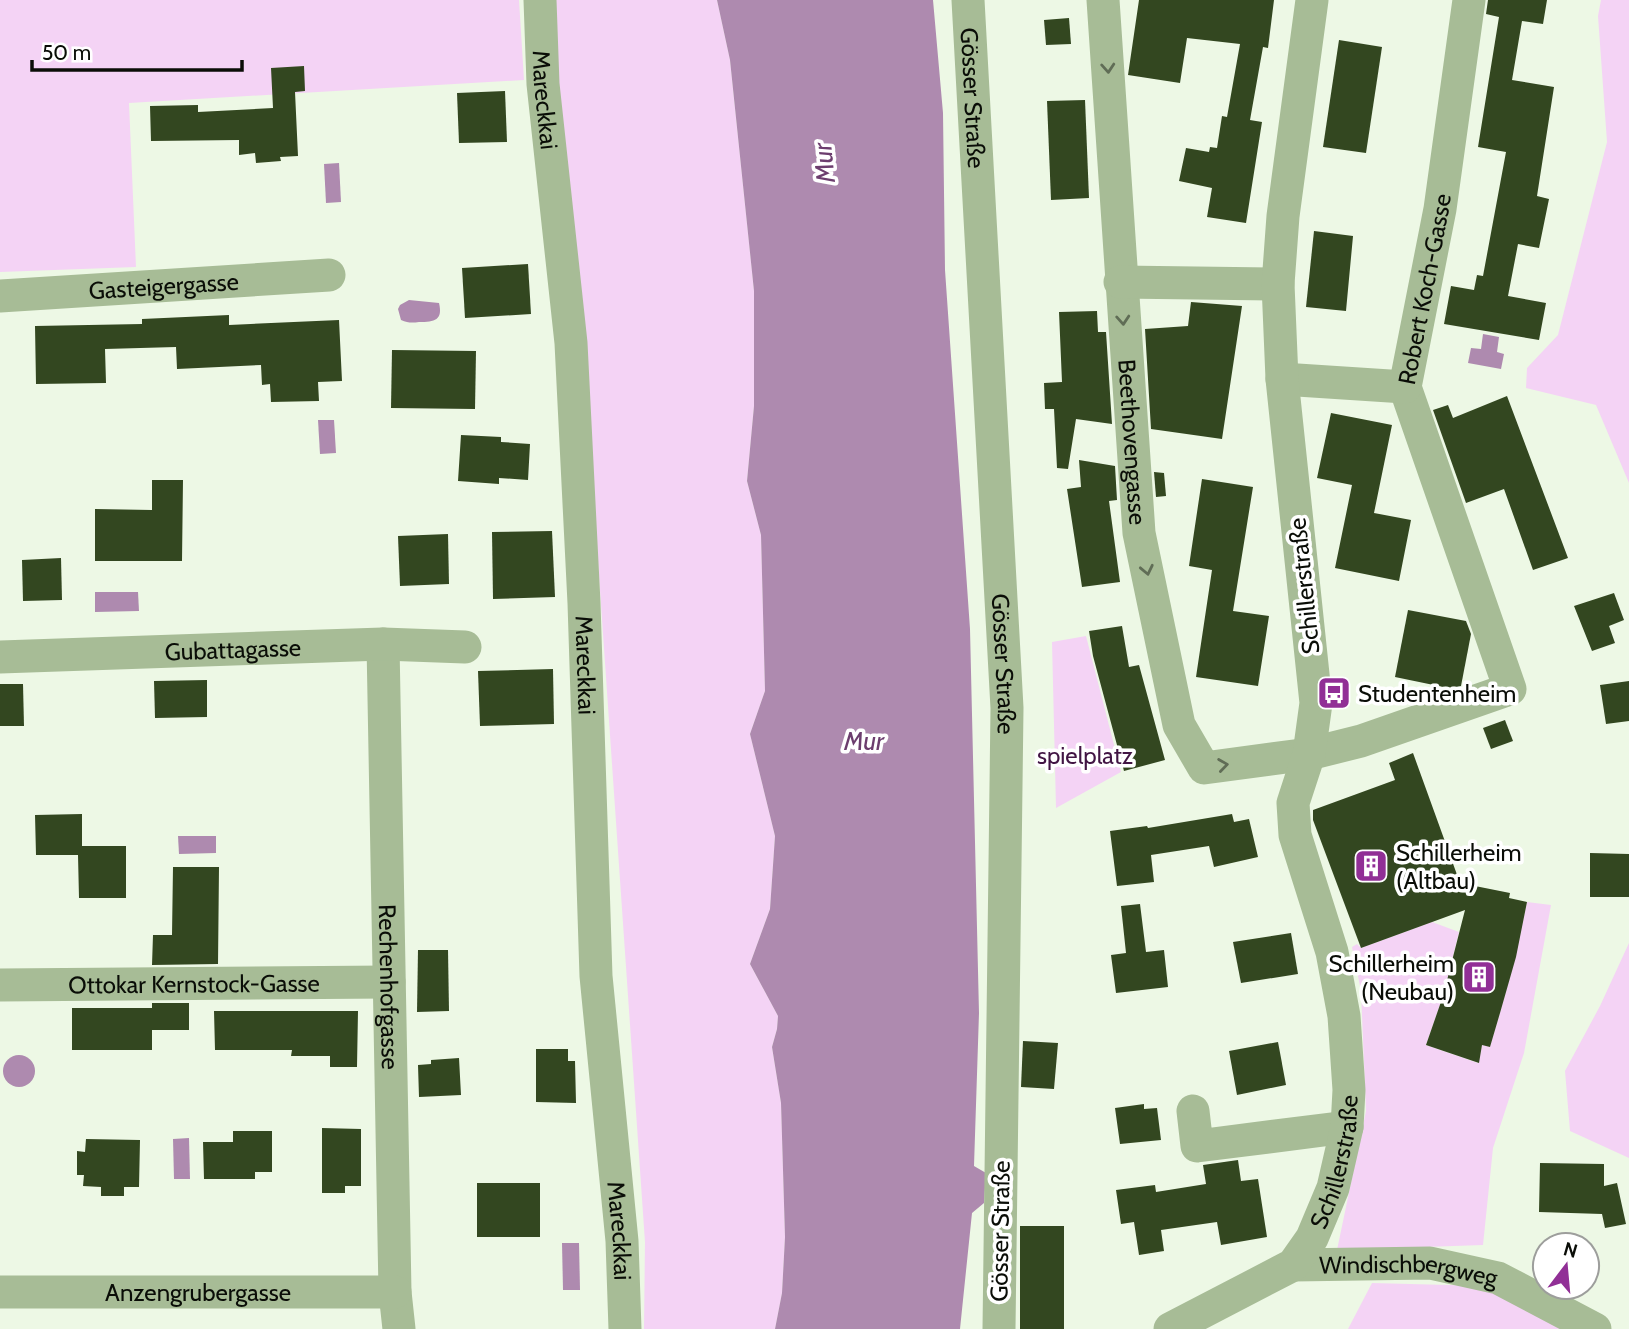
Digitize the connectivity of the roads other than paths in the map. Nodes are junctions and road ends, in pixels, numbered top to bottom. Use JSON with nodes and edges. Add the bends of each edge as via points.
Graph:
{"nodes":[{"id":1,"x":540,"y":0,"type":"edge"},
{"id":2,"x":968,"y":0,"type":"edge"},
{"id":3,"x":1103,"y":0,"type":"edge"},
{"id":4,"x":1311,"y":0,"type":"edge"},
{"id":5,"x":1469,"y":0,"type":"edge"},
{"id":6,"x":329,"y":275,"type":"dead end"},
{"id":7,"x":1120,"y":282,"type":"junction"},
{"id":8,"x":1278,"y":284,"type":"junction"},
{"id":9,"x":0,"y":296,"type":"edge"},
{"id":10,"x":1282,"y":379,"type":"junction"},
{"id":11,"x":1405,"y":387,"type":"junction"},
{"id":12,"x":383,"y":644,"type":"junction"},
{"id":13,"x":466,"y":647,"type":"dead end"},
{"id":14,"x":0,"y":657,"type":"edge"},
{"id":15,"x":1309,"y":754,"type":"junction"},
{"id":16,"x":389,"y":982,"type":"junction"},
{"id":17,"x":0,"y":985,"type":"edge"},
{"id":18,"x":1193,"y":1111,"type":"dead end"},
{"id":19,"x":1347,"y":1127,"type":"junction"},
{"id":20,"x":1293,"y":1265,"type":"junction"},
{"id":21,"x":0,"y":1292,"type":"edge"},
{"id":22,"x":394,"y":1293,"type":"junction"},
{"id":23,"x":399,"y":1329,"type":"edge"},
{"id":24,"x":625,"y":1329,"type":"edge"},
{"id":25,"x":999,"y":1329,"type":"edge"},
{"id":26,"x":1170,"y":1329,"type":"edge"},
{"id":27,"x":1595,"y":1329,"type":"edge"}],
"edges":[{"from":1,"to":24,"type":"street","name":"Mareckkai","via":[[543,84],[571,343],[596,976],[622,1241]]},
{"from":2,"to":25,"type":"street","name":"Gösser Straße","via":[[1007,708]]},
{"from":3,"to":7,"type":"street","name":"Beethovengasse","one_way":true},
{"from":4,"to":8,"type":"street","name":"Schillerstraße"},
{"from":5,"to":11,"type":"street","name":"Robert Koch-Gasse","via":[[1440,209]]},
{"from":6,"to":9,"type":"street","name":"Gasteigergasse"},
{"from":7,"to":8,"type":"street"},
{"from":7,"to":15,"type":"street","name":"Beethovengasse","one_way":true,"via":[[1139,533],[1179,725],[1203,768]]},
{"from":8,"to":10,"type":"street","name":"Schillerstraße"},
{"from":10,"to":11,"type":"street"},
{"from":10,"to":15,"type":"street","name":"Schillerstraße","via":[[1316,703]]},
{"from":11,"to":15,"type":"street","name":"Robert Koch-Gasse","via":[[1513,703]]},
{"from":12,"to":13,"type":"street","name":"Gubattagasse"},
{"from":12,"to":14,"type":"street","name":"Gubattagasse"},
{"from":12,"to":16,"type":"street","name":"Rechenhofgasse"},
{"from":15,"to":19,"type":"street","name":"Schillerstraße","via":[[1293,803],[1295,835],[1332,952],[1344,1016]]},
{"from":16,"to":17,"type":"street","name":"Ottokar Kernstock-Gasse"},
{"from":16,"to":22,"type":"street","name":"Rechenhofgasse"},
{"from":18,"to":19,"type":"street","via":[[1197,1146]]},
{"from":19,"to":20,"type":"street","name":"Schillerstraße","via":[[1333,1188],[1312,1238]]},
{"from":20,"to":26,"type":"street","name":"Schillerstraße"},
{"from":20,"to":27,"type":"street","name":"Windischbergweg","via":[[1430,1263],[1498,1278]]},
{"from":21,"to":22,"type":"street","name":"Anzengrubergasse"},
{"from":22,"to":23,"type":"street","name":"Rechenhofgasse"}]}
